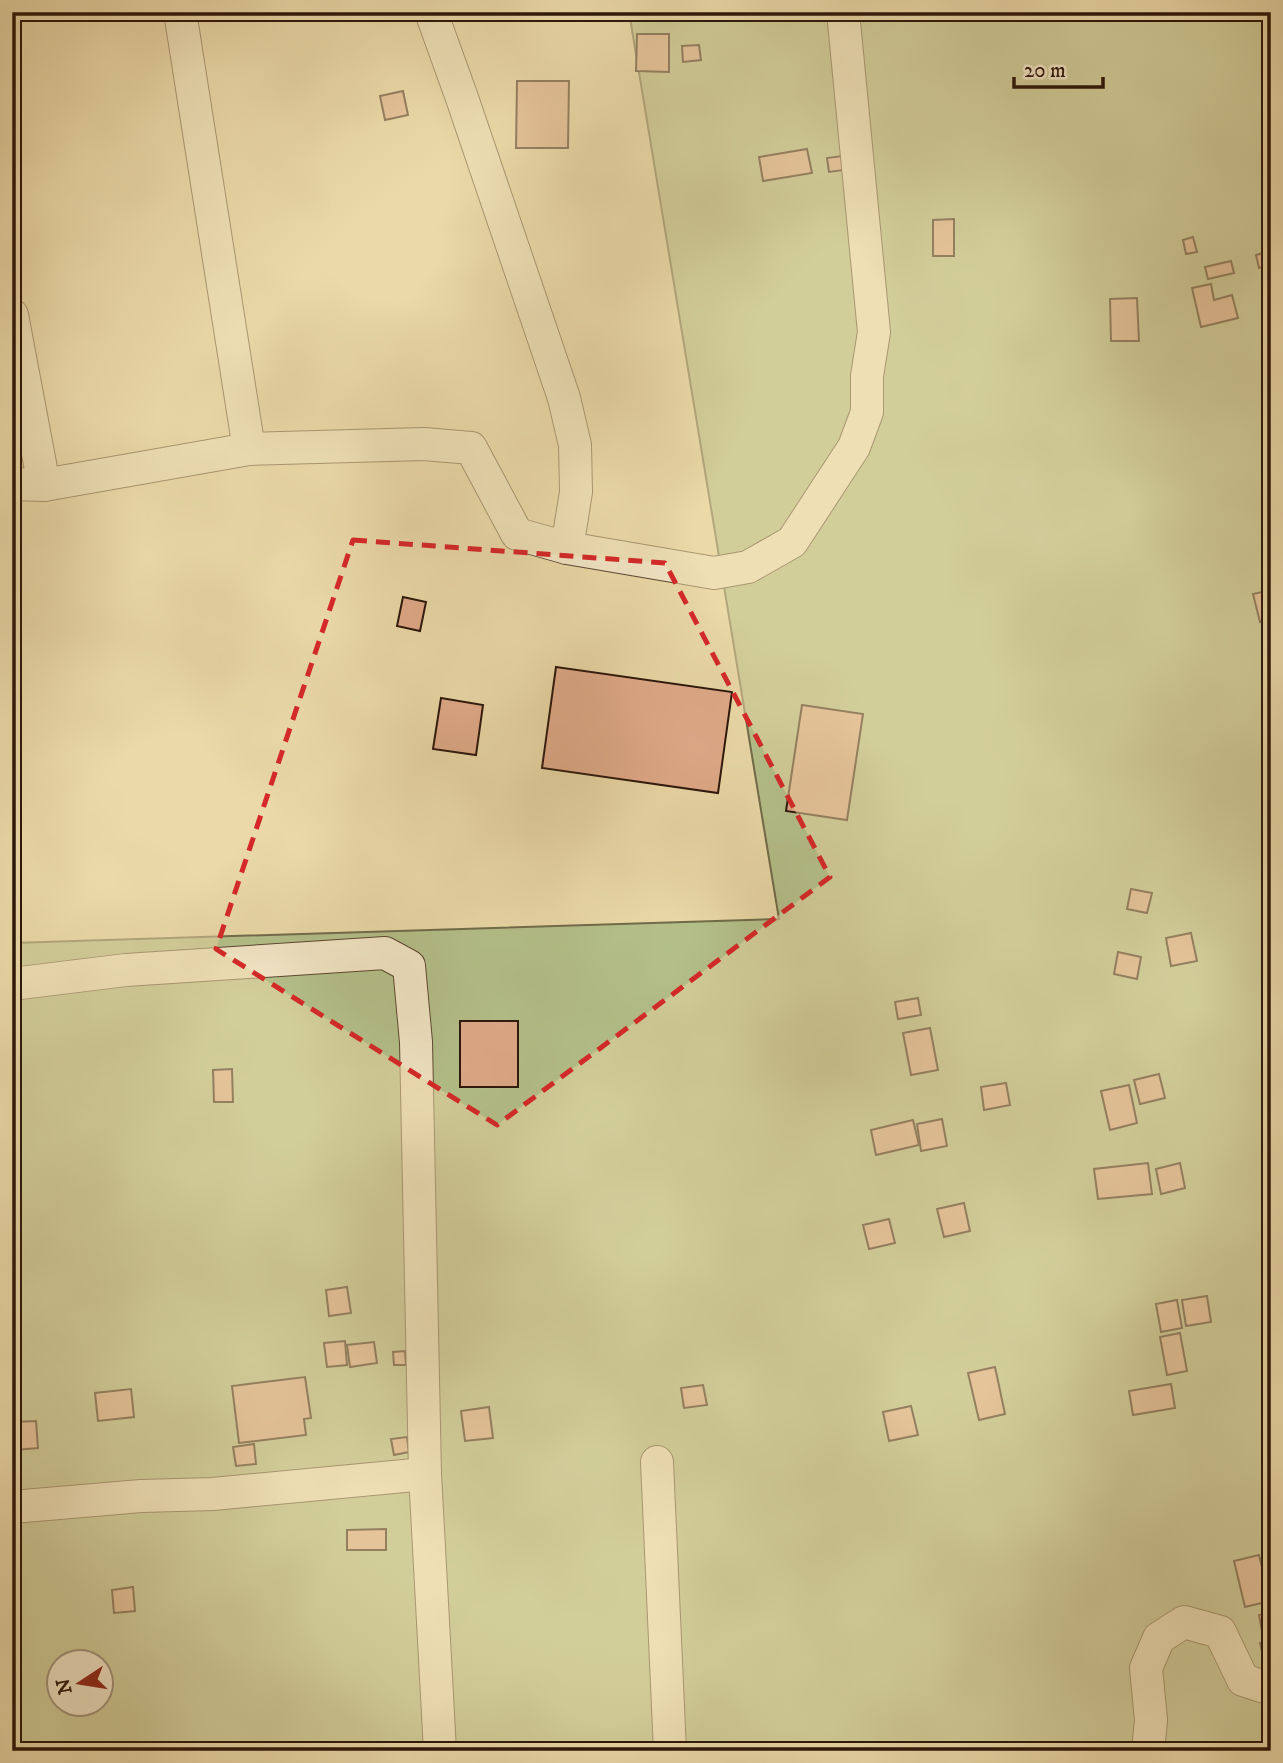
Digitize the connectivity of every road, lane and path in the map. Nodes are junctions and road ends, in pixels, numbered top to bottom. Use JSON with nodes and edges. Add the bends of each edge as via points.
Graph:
{"nodes":[{"id":1,"x":180,"y":12,"type":"edge"},
{"id":2,"x":431,"y":12,"type":"edge"},
{"id":3,"x":843,"y":12,"type":"edge"},
{"id":4,"x":12,"y":314,"type":"edge"},
{"id":5,"x":249,"y":449,"type":"junction"},
{"id":6,"x":12,"y":484,"type":"edge"},
{"id":7,"x":44,"y":485,"type":"junction"},
{"id":8,"x":567,"y":548,"type":"junction"},
{"id":9,"x":12,"y":984,"type":"edge"},
{"id":10,"x":657,"y":1462,"type":"dead end"},
{"id":11,"x":425,"y":1474,"type":"junction"},
{"id":12,"x":12,"y":1507,"type":"edge"},
{"id":13,"x":1271,"y":1689,"type":"edge"},
{"id":14,"x":440,"y":1751,"type":"edge"},
{"id":15,"x":670,"y":1751,"type":"edge"},
{"id":16,"x":1148,"y":1751,"type":"edge"}],
"edges":[{"from":1,"to":5,"type":"street"},
{"from":2,"to":8,"type":"street","via":[[564,398],[576,468]]},
{"from":3,"to":8,"type":"street","via":[[874,332],[867,412],[854,447],[792,542],[748,567],[714,573]]},
{"from":4,"to":7,"type":"street"},
{"from":5,"to":7,"type":"street"},
{"from":5,"to":8,"type":"street","via":[[424,444],[471,448],[517,534]]},
{"from":6,"to":7,"type":"street"},
{"from":9,"to":11,"type":"street","via":[[126,970],[385,953],[409,966],[416,1042]]},
{"from":10,"to":15,"type":"street"},
{"from":11,"to":12,"type":"street"},
{"from":11,"to":14,"type":"street"},
{"from":13,"to":16,"type":"street","via":[[1243,1680],[1220,1632],[1184,1622],[1159,1639],[1146,1668],[1151,1720]]}]}
